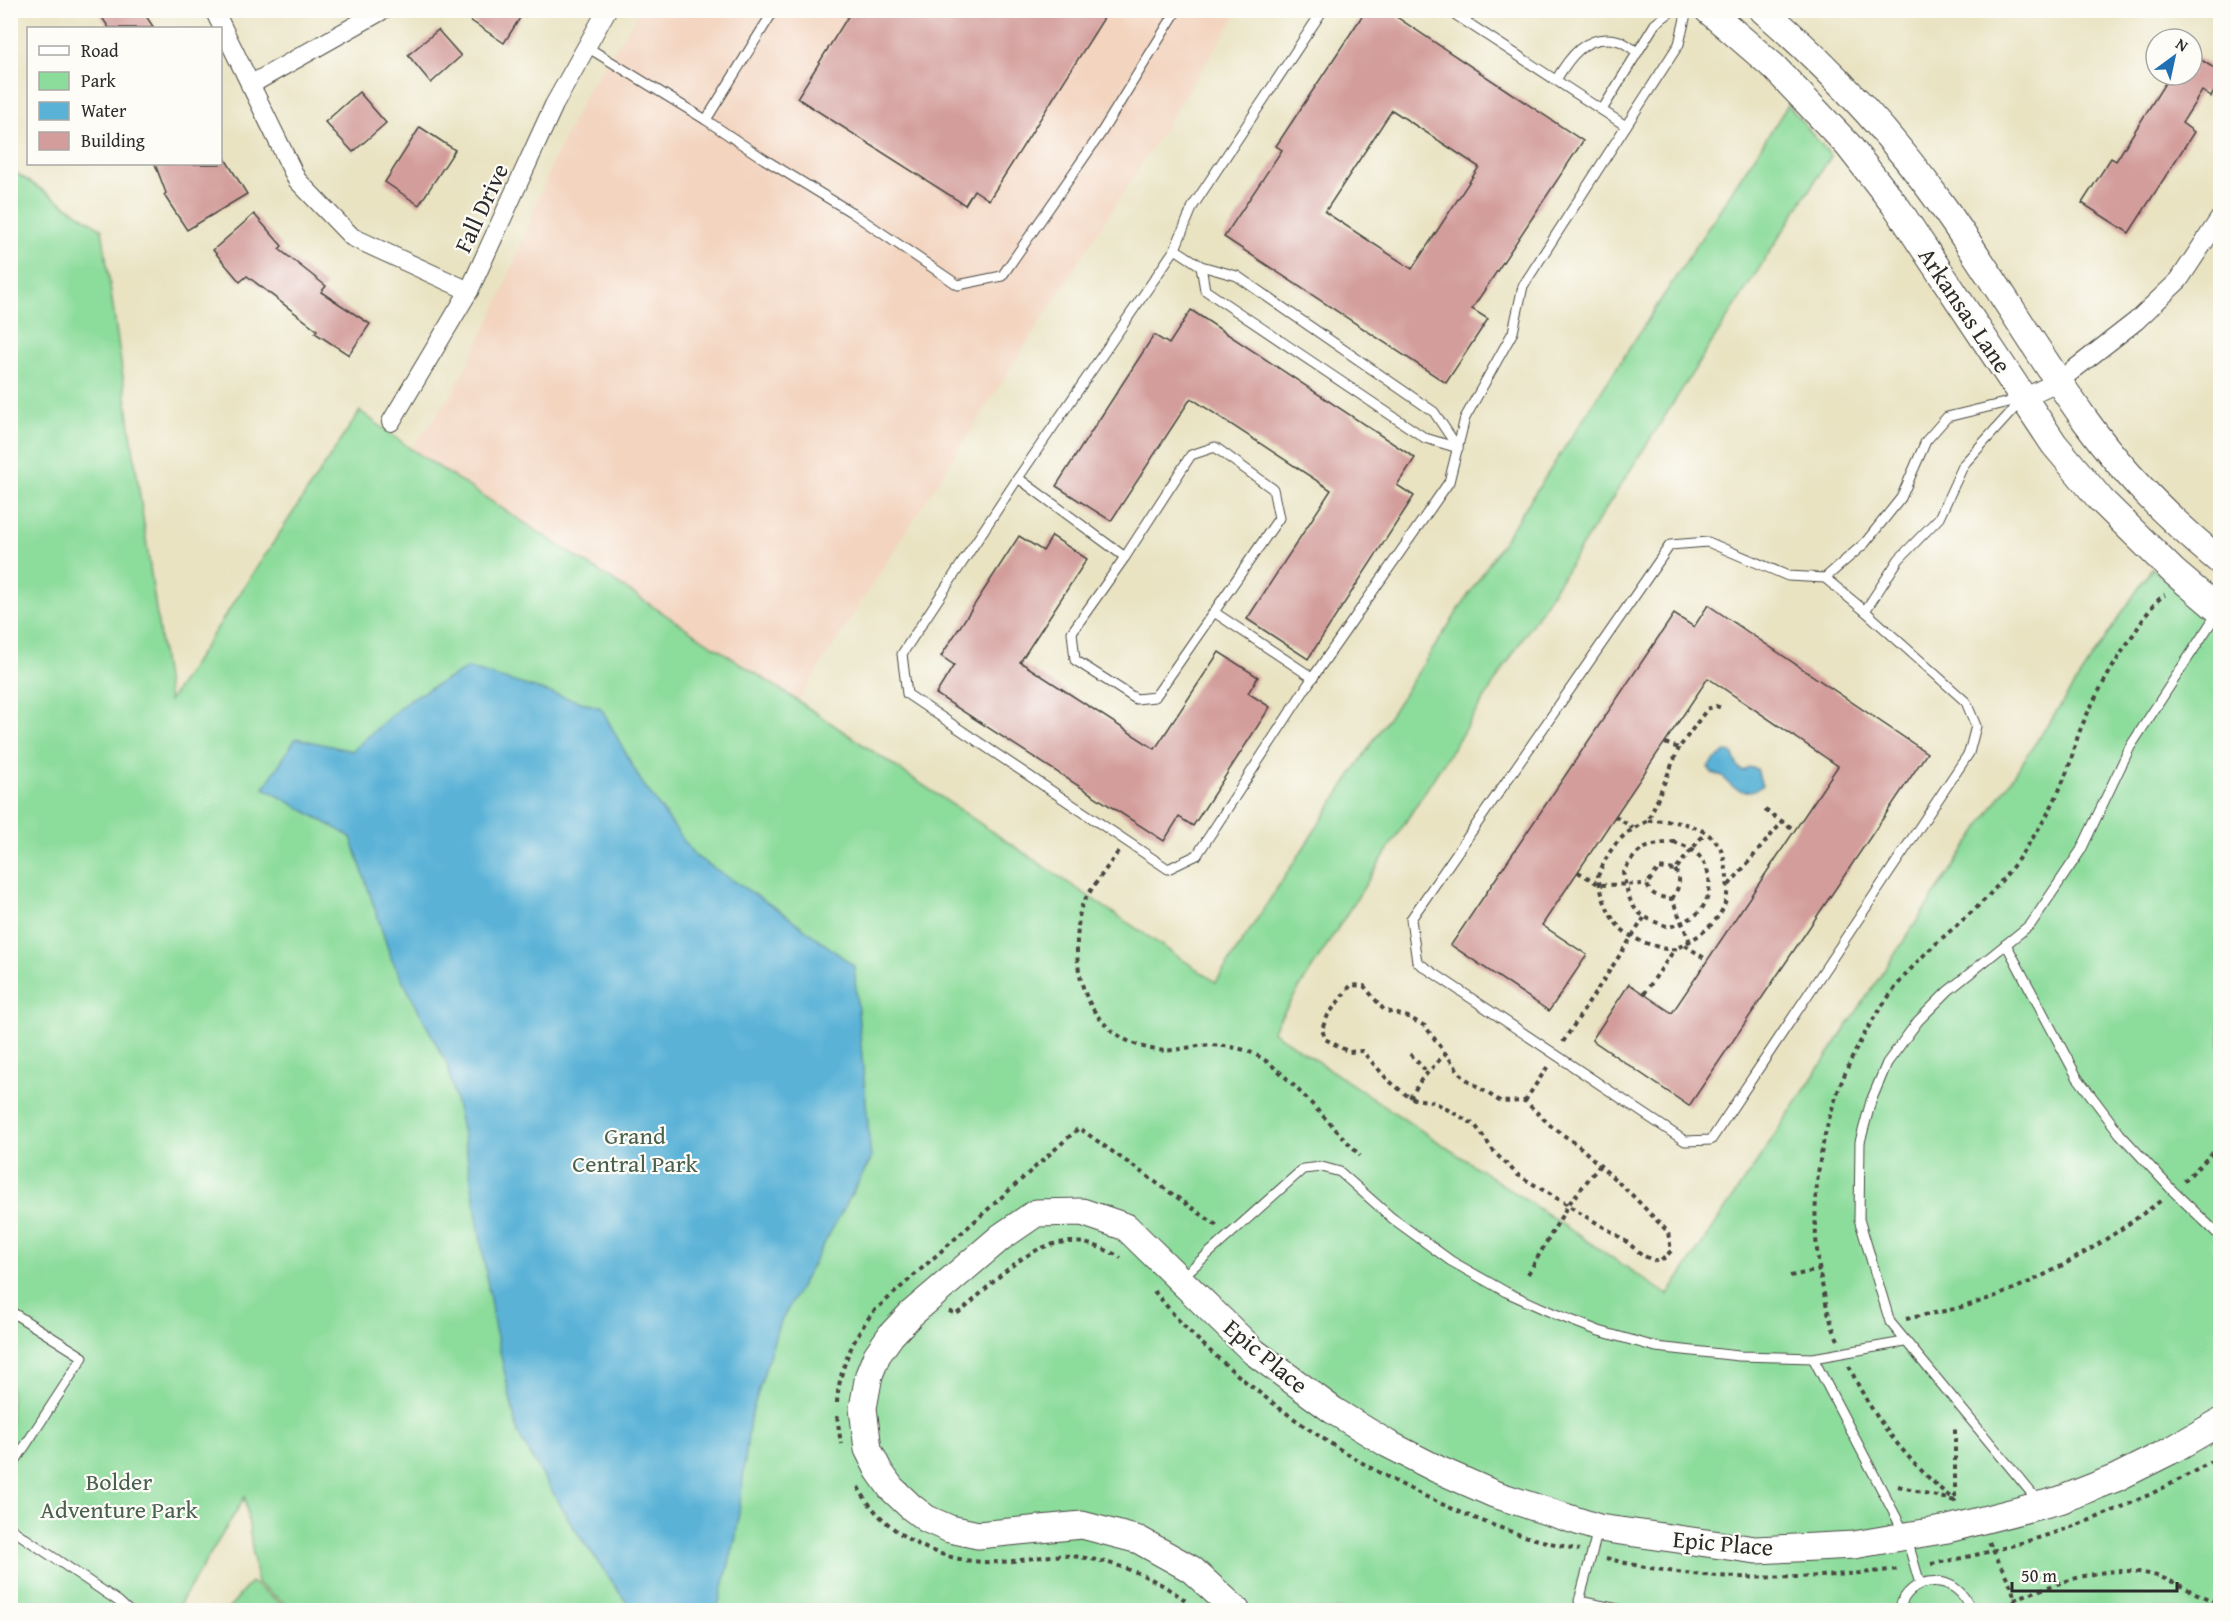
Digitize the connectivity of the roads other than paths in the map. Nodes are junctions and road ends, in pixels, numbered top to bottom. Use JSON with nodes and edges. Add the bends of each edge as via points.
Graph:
{"nodes":[{"id":1,"x":214,"y":10,"type":"edge"},
{"id":2,"x":383,"y":10,"type":"edge"},
{"id":3,"x":607,"y":10,"type":"edge"},
{"id":4,"x":774,"y":10,"type":"edge"},
{"id":5,"x":1177,"y":10,"type":"edge"},
{"id":6,"x":1323,"y":10,"type":"edge"},
{"id":7,"x":1448,"y":10,"type":"edge"},
{"id":8,"x":1673,"y":10,"type":"edge"},
{"id":9,"x":1687,"y":10,"type":"edge"},
{"id":10,"x":1708,"y":10,"type":"edge"},
{"id":11,"x":1763,"y":10,"type":"edge"},
{"id":12,"x":586,"y":47,"type":"junction"},
{"id":13,"x":1637,"y":52,"type":"junction"},
{"id":14,"x":1556,"y":80,"type":"junction"},
{"id":15,"x":250,"y":85,"type":"junction"},
{"id":16,"x":1602,"y":110,"type":"junction"},
{"id":17,"x":706,"y":120,"type":"junction"},
{"id":18,"x":1626,"y":126,"type":"junction"},
{"id":19,"x":2220,"y":218,"type":"edge"},
{"id":20,"x":1174,"y":249,"type":"junction"},
{"id":21,"x":1202,"y":266,"type":"junction"},
{"id":22,"x":469,"y":291,"type":"junction"},
{"id":23,"x":2059,"y":381,"type":"junction"},
{"id":24,"x":2024,"y":398,"type":"junction"},
{"id":25,"x":391,"y":422,"type":"dead end"},
{"id":26,"x":1458,"y":448,"type":"junction"},
{"id":27,"x":1018,"y":478,"type":"junction"},
{"id":28,"x":1125,"y":557,"type":"junction"},
{"id":29,"x":2220,"y":561,"type":"edge"},
{"id":30,"x":1825,"y":578,"type":"junction"},
{"id":31,"x":1865,"y":611,"type":"junction"},
{"id":32,"x":2220,"y":611,"type":"edge"},
{"id":33,"x":1214,"y":612,"type":"junction"},
{"id":34,"x":1313,"y":678,"type":"junction"},
{"id":35,"x":2006,"y":944,"type":"junction"},
{"id":36,"x":2220,"y":1236,"type":"edge"},
{"id":37,"x":1180,"y":1278,"type":"junction"},
{"id":38,"x":10,"y":1311,"type":"edge"},
{"id":39,"x":1904,"y":1342,"type":"junction"},
{"id":40,"x":1813,"y":1358,"type":"junction"},
{"id":41,"x":2220,"y":1422,"type":"edge"},
{"id":42,"x":10,"y":1469,"type":"edge"},
{"id":43,"x":2042,"y":1505,"type":"junction"},
{"id":44,"x":10,"y":1528,"type":"edge"},
{"id":45,"x":1599,"y":1528,"type":"junction"},
{"id":46,"x":1906,"y":1536,"type":"junction"},
{"id":47,"x":1920,"y":1584,"type":"junction"},
{"id":48,"x":128,"y":1611,"type":"edge"},
{"id":49,"x":1236,"y":1611,"type":"edge"},
{"id":50,"x":1623,"y":1611,"type":"edge"},
{"id":51,"x":1899,"y":1611,"type":"edge"},
{"id":52,"x":1970,"y":1611,"type":"edge"}],
"edges":[{"from":1,"to":15,"type":"street"},
{"from":2,"to":15,"type":"street"},
{"from":3,"to":12,"type":"street","name":"Fall Drive"},
{"from":4,"to":17,"type":"lane"},
{"from":5,"to":17,"type":"lane","via":[[1101,133],[1002,276],[958,285]]},
{"from":6,"to":20,"type":"lane","via":[[1193,206]]},
{"from":7,"to":14,"type":"lane"},
{"from":8,"to":13,"type":"lane","via":[[1655,24]]},
{"from":9,"to":18,"type":"lane","via":[[1679,44]]},
{"from":10,"to":24,"type":"street","name":"Arkansas Lane","via":[[1774,67],[1848,145],[1898,209]]},
{"from":11,"to":23,"type":"street","name":"Arkansas Lane","via":[[1858,101],[1943,207]]},
{"from":12,"to":17,"type":"lane"},
{"from":12,"to":22,"type":"street","name":"Fall Drive","via":[[554,105]]},
{"from":13,"to":14,"type":"lane","via":[[1617,40],[1593,41],[1570,57]]},
{"from":13,"to":16,"type":"lane"},
{"from":14,"to":16,"type":"lane"},
{"from":15,"to":22,"type":"street","via":[[297,180],[352,237]]},
{"from":16,"to":18,"type":"lane"},
{"from":18,"to":26,"type":"lane","via":[[1523,286],[1513,332],[1465,418]]},
{"from":19,"to":23,"type":"street","via":[[2179,280],[2136,321]]},
{"from":20,"to":21,"type":"lane"},
{"from":20,"to":27,"type":"lane"},
{"from":21,"to":26,"type":"lane","via":[[1237,276],[1434,412]]},
{"from":21,"to":26,"type":"lane","via":[[1205,290],[1425,438]]},
{"from":22,"to":25,"type":"street","name":"Fall Drive"},
{"from":23,"to":24,"type":"street"},
{"from":23,"to":29,"type":"street","name":"Arkansas Lane","via":[[2120,464],[2186,534]]},
{"from":24,"to":30,"type":"lane","via":[[1947,417],[1926,441],[1901,498],[1865,543]]},
{"from":24,"to":31,"type":"lane","via":[[1964,464],[1939,518],[1899,559]]},
{"from":24,"to":32,"type":"street","name":"Arkansas Lane","via":[[2054,444],[2101,500]]},
{"from":26,"to":34,"type":"lane","via":[[1449,482]]},
{"from":27,"to":28,"type":"lane"},
{"from":27,"to":34,"type":"lane","via":[[902,654],[907,694],[1168,869],[1197,855]]},
{"from":28,"to":33,"type":"lane","via":[[1072,632],[1075,660],[1136,699],[1155,697]]},
{"from":28,"to":33,"type":"lane","via":[[1191,455],[1215,447],[1273,489],[1279,518]]},
{"from":30,"to":31,"type":"lane"},
{"from":30,"to":31,"type":"lane","via":[[1788,576],[1708,542],[1670,545],[1411,919],[1417,962],[1685,1141],[1712,1140],[1969,753],[1977,726],[1966,702]]},
{"from":32,"to":35,"type":"lane","via":[[2130,747],[2081,850],[2031,924]]},
{"from":33,"to":34,"type":"lane"},
{"from":35,"to":36,"type":"lane","via":[[2077,1077],[2120,1134]]},
{"from":35,"to":39,"type":"lane","via":[[1948,991],[1918,1021],[1887,1063],[1860,1142],[1859,1219],[1890,1322]]},
{"from":37,"to":40,"type":"lane","via":[[1303,1169],[1322,1167],[1340,1172],[1392,1218],[1451,1261],[1555,1314],[1656,1347],[1739,1356]]},
{"from":37,"to":45,"type":"street","name":"Epic Place","via":[[1254,1352],[1334,1411],[1388,1444],[1494,1494]]},
{"from":37,"to":49,"type":"street","name":"Epic Place","via":[[1126,1227],[1082,1212],[1036,1213],[1001,1237],[891,1335],[869,1375],[864,1428],[868,1449],[891,1488],[927,1519],[950,1529],[978,1534],[1082,1525],[1139,1540],[1191,1569]]},
{"from":38,"to":42,"type":"lane","via":[[83,1357]]},
{"from":39,"to":40,"type":"lane"},
{"from":39,"to":43,"type":"lane"},
{"from":40,"to":46,"type":"lane"},
{"from":41,"to":43,"type":"street","name":"Epic Place","via":[[2116,1478]]},
{"from":43,"to":46,"type":"street","name":"Epic Place"},
{"from":44,"to":48,"type":"lane"},
{"from":45,"to":46,"type":"street","name":"Epic Place","via":[[1756,1550],[1854,1545]]},
{"from":45,"to":50,"type":"lane","via":[[1579,1601]]},
{"from":46,"to":47,"type":"lane"},
{"from":47,"to":51,"type":"lane","via":[[1905,1595]]},
{"from":47,"to":52,"type":"lane","via":[[1930,1581],[1952,1586],[1961,1593]]}]}
